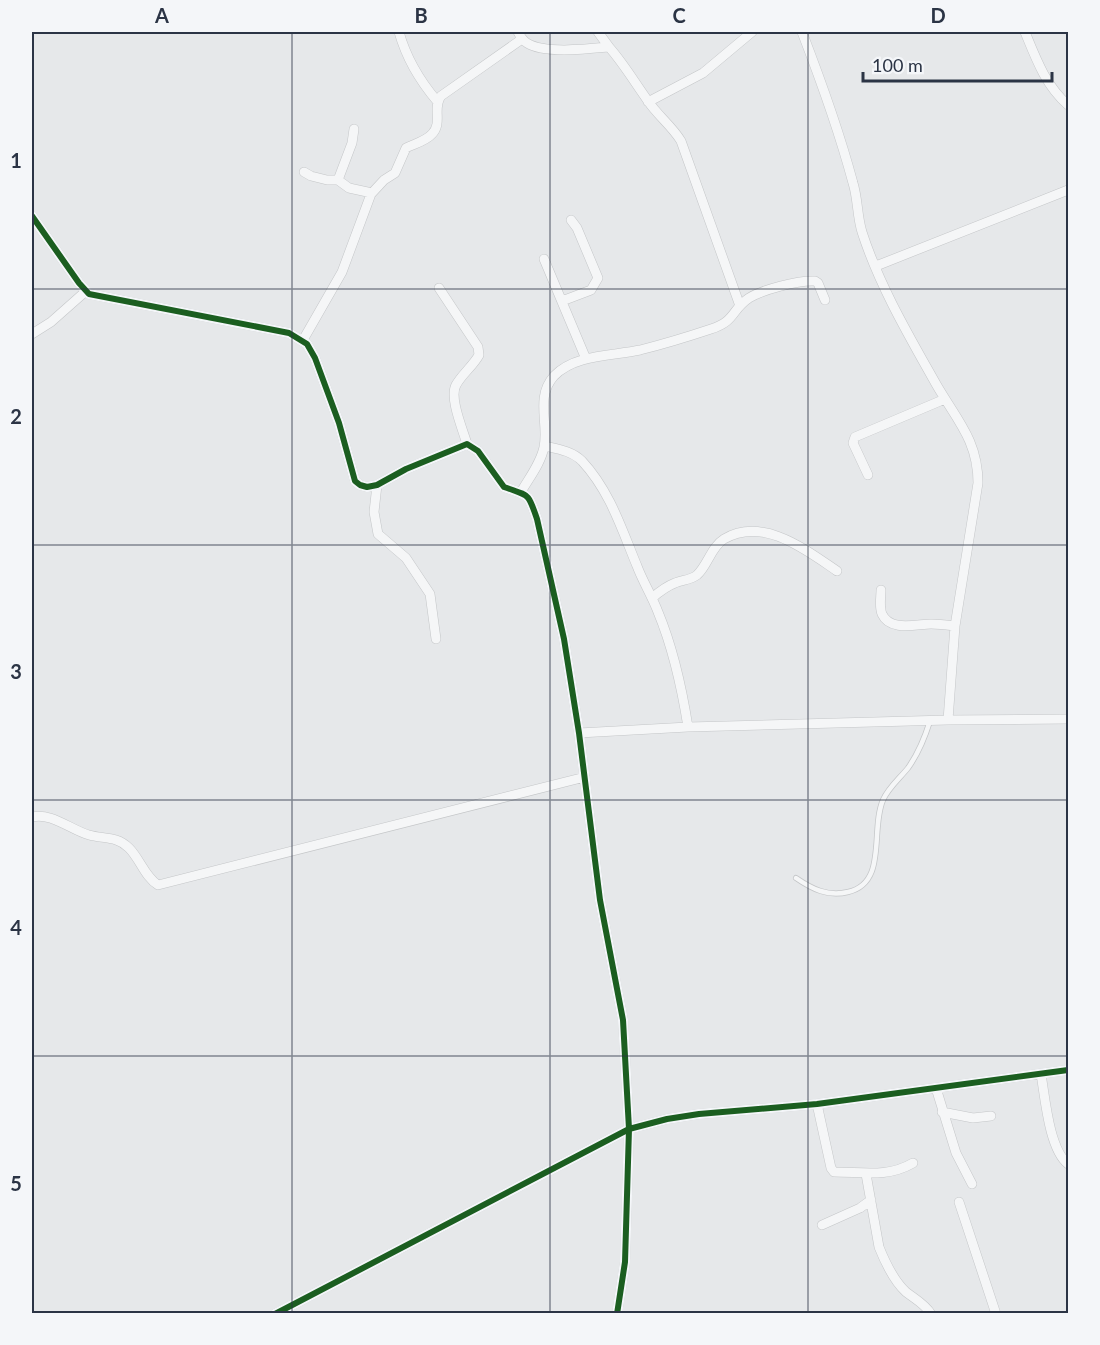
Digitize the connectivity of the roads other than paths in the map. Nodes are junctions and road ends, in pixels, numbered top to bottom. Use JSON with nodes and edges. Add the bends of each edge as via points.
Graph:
{"nodes":[{"id":1,"x":399,"y":32,"type":"edge"},
{"id":2,"x":598,"y":32,"type":"edge"},
{"id":3,"x":752,"y":32,"type":"edge"},
{"id":4,"x":802,"y":32,"type":"edge"},
{"id":5,"x":1025,"y":32,"type":"edge"},
{"id":6,"x":520,"y":35,"type":"edge"},
{"id":7,"x":609,"y":47,"type":"junction"},
{"id":8,"x":437,"y":101,"type":"junction"},
{"id":9,"x":648,"y":102,"type":"junction"},
{"id":10,"x":1068,"y":105,"type":"edge"},
{"id":11,"x":354,"y":129,"type":"dead end"},
{"id":12,"x":304,"y":172,"type":"dead end"},
{"id":13,"x":338,"y":180,"type":"junction"},
{"id":14,"x":1068,"y":190,"type":"edge"},
{"id":15,"x":372,"y":193,"type":"junction"},
{"id":16,"x":32,"y":216,"type":"edge"},
{"id":17,"x":571,"y":220,"type":"dead end"},
{"id":18,"x":544,"y":259,"type":"dead end"},
{"id":19,"x":876,"y":266,"type":"junction"},
{"id":20,"x":439,"y":288,"type":"dead end"},
{"id":21,"x":86,"y":291,"type":"junction"},
{"id":22,"x":825,"y":300,"type":"dead end"},
{"id":23,"x":562,"y":301,"type":"junction"},
{"id":24,"x":740,"y":306,"type":"junction"},
{"id":25,"x":32,"y":334,"type":"edge"},
{"id":26,"x":303,"y":340,"type":"junction"},
{"id":27,"x":586,"y":359,"type":"junction"},
{"id":28,"x":945,"y":399,"type":"junction"},
{"id":29,"x":467,"y":444,"type":"junction"},
{"id":30,"x":544,"y":446,"type":"junction"},
{"id":31,"x":868,"y":475,"type":"dead end"},
{"id":32,"x":377,"y":486,"type":"junction"},
{"id":33,"x":521,"y":492,"type":"junction"},
{"id":34,"x":837,"y":571,"type":"dead end"},
{"id":35,"x":881,"y":590,"type":"dead end"},
{"id":36,"x":652,"y":598,"type":"junction"},
{"id":37,"x":956,"y":626,"type":"junction"},
{"id":38,"x":436,"y":639,"type":"dead end"},
{"id":39,"x":1068,"y":719,"type":"edge"},
{"id":40,"x":948,"y":720,"type":"junction"},
{"id":41,"x":930,"y":721,"type":"junction"},
{"id":42,"x":688,"y":727,"type":"junction"},
{"id":43,"x":579,"y":733,"type":"junction"},
{"id":44,"x":585,"y":777,"type":"junction"},
{"id":45,"x":32,"y":817,"type":"edge"},
{"id":46,"x":796,"y":878,"type":"dead end"},
{"id":47,"x":1068,"y":1070,"type":"edge"},
{"id":48,"x":1041,"y":1074,"type":"junction"},
{"id":49,"x":936,"y":1088,"type":"junction"},
{"id":50,"x":817,"y":1104,"type":"junction"},
{"id":51,"x":942,"y":1112,"type":"junction"},
{"id":52,"x":991,"y":1116,"type":"dead end"},
{"id":53,"x":629,"y":1129,"type":"junction"},
{"id":54,"x":912,"y":1163,"type":"dead end"},
{"id":55,"x":1068,"y":1164,"type":"edge"},
{"id":56,"x":866,"y":1174,"type":"junction"},
{"id":57,"x":972,"y":1184,"type":"dead end"},
{"id":58,"x":870,"y":1200,"type":"junction"},
{"id":59,"x":959,"y":1202,"type":"dead end"},
{"id":60,"x":822,"y":1225,"type":"dead end"},
{"id":61,"x":275,"y":1314,"type":"edge"},
{"id":62,"x":618,"y":1314,"type":"edge"},
{"id":63,"x":931,"y":1314,"type":"edge"},
{"id":64,"x":996,"y":1314,"type":"edge"}],
"edges":[{"from":1,"to":8,"type":"street","via":[[423,85]]},
{"from":2,"to":7,"type":"street"},
{"from":3,"to":9,"type":"street","via":[[703,73]]},
{"from":4,"to":19,"type":"street","via":[[841,139],[861,226]]},
{"from":5,"to":10,"type":"street","via":[[1040,70]]},
{"from":6,"to":7,"type":"street","via":[[541,48]]},
{"from":6,"to":8,"type":"street"},
{"from":7,"to":9,"type":"street"},
{"from":8,"to":15,"type":"street","via":[[438,121],[431,136],[406,148],[395,173]]},
{"from":9,"to":24,"type":"street","via":[[681,141]]},
{"from":11,"to":13,"type":"street"},
{"from":12,"to":13,"type":"street"},
{"from":13,"to":15,"type":"street","via":[[349,188]]},
{"from":14,"to":19,"type":"street"},
{"from":15,"to":26,"type":"street","via":[[342,272]]},
{"from":16,"to":21,"type":"street"},
{"from":17,"to":23,"type":"street","via":[[598,278],[591,290]]},
{"from":18,"to":23,"type":"street"},
{"from":19,"to":28,"type":"street"},
{"from":20,"to":29,"type":"street","via":[[478,348],[479,355],[455,387],[453,396]]},
{"from":21,"to":25,"type":"street"},
{"from":21,"to":26,"type":"street","via":[[103,298],[289,333]]},
{"from":22,"to":24,"type":"street","via":[[818,283],[811,281],[759,294]]},
{"from":23,"to":27,"type":"street"},
{"from":24,"to":27,"type":"street","via":[[726,324],[714,329],[640,350]]},
{"from":26,"to":32,"type":"street","via":[[326,383],[355,481],[367,487]]},
{"from":27,"to":30,"type":"street","via":[[554,376],[548,385],[543,403]]},
{"from":28,"to":31,"type":"street","via":[[855,437],[853,443]]},
{"from":28,"to":37,"type":"street","via":[[967,432],[978,471]]},
{"from":29,"to":32,"type":"street","via":[[397,473]]},
{"from":29,"to":33,"type":"street","via":[[478,451],[504,488]]},
{"from":30,"to":33,"type":"street"},
{"from":30,"to":36,"type":"street","via":[[572,454],[596,480],[615,512]]},
{"from":32,"to":38,"type":"street","via":[[374,513],[378,534],[406,558],[430,594]]},
{"from":33,"to":43,"type":"street","via":[[531,501],[537,519],[564,639]]},
{"from":34,"to":36,"type":"street","via":[[795,543],[765,532],[746,531],[723,539],[695,576]]},
{"from":35,"to":37,"type":"street","via":[[881,611],[893,623]]},
{"from":36,"to":42,"type":"street","via":[[680,684]]},
{"from":37,"to":40,"type":"street"},
{"from":39,"to":40,"type":"street"},
{"from":40,"to":41,"type":"street"},
{"from":41,"to":42,"type":"street"},
{"from":41,"to":46,"type":"lane","via":[[910,765],[879,808],[874,862],[865,884],[856,890],[830,894]]},
{"from":42,"to":43,"type":"street"},
{"from":43,"to":44,"type":"street"},
{"from":44,"to":45,"type":"street","via":[[158,885],[120,841],[91,836],[48,818]]},
{"from":44,"to":53,"type":"street","via":[[600,900],[623,1020]]},
{"from":47,"to":48,"type":"street"},
{"from":48,"to":49,"type":"street"},
{"from":48,"to":55,"type":"street","via":[[1056,1143]]},
{"from":49,"to":50,"type":"street"},
{"from":49,"to":51,"type":"street"},
{"from":50,"to":53,"type":"street","via":[[699,1114]]},
{"from":50,"to":56,"type":"street","via":[[831,1168],[834,1172]]},
{"from":51,"to":52,"type":"street","via":[[974,1118]]},
{"from":51,"to":57,"type":"street"},
{"from":53,"to":61,"type":"street"},
{"from":53,"to":62,"type":"street","via":[[625,1262]]},
{"from":54,"to":56,"type":"street","via":[[893,1172]]},
{"from":56,"to":58,"type":"street"},
{"from":58,"to":60,"type":"street"},
{"from":58,"to":63,"type":"street","via":[[883,1259],[899,1285]]},
{"from":59,"to":64,"type":"street"}]}
